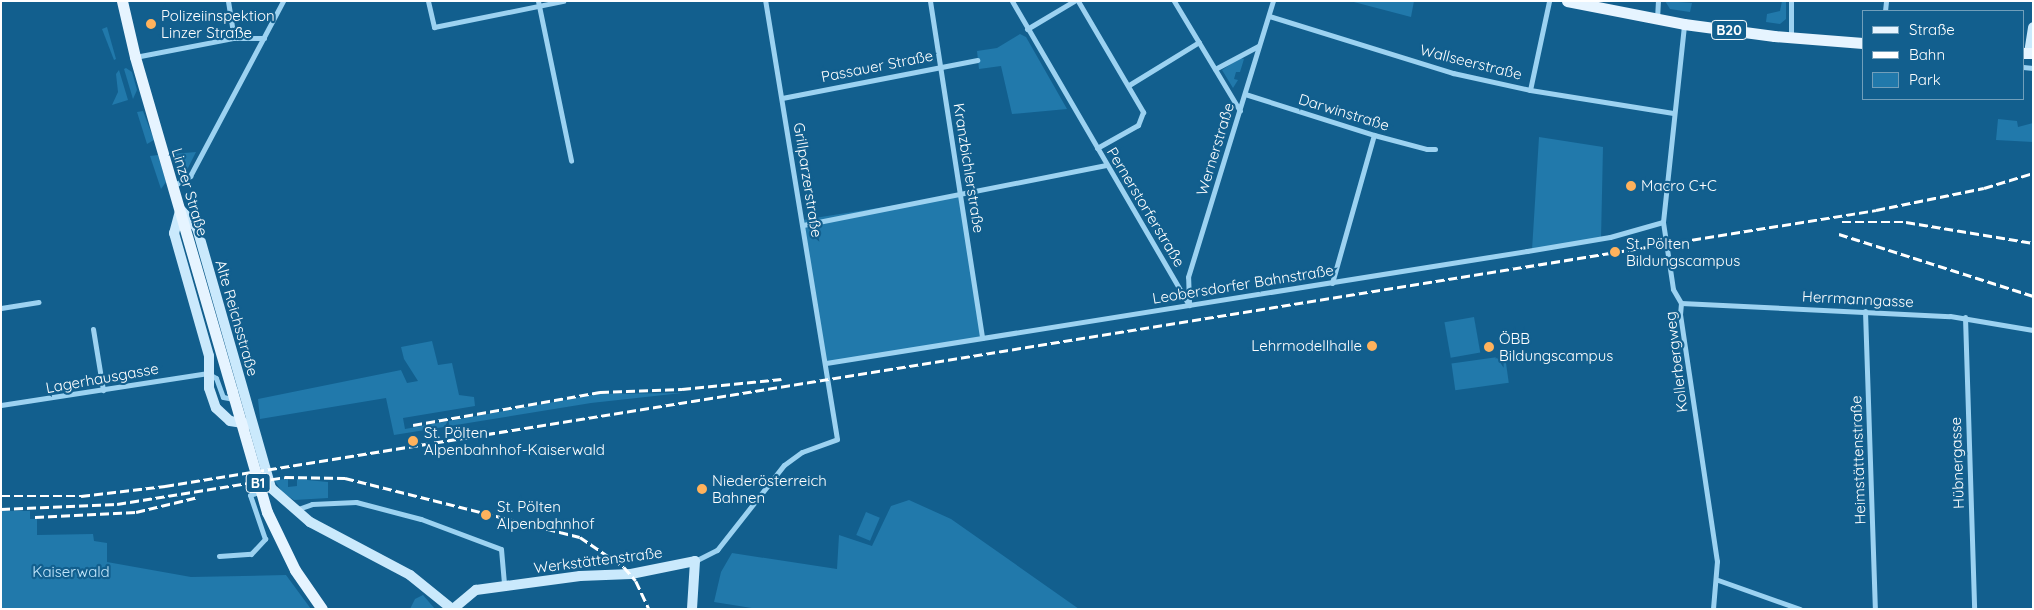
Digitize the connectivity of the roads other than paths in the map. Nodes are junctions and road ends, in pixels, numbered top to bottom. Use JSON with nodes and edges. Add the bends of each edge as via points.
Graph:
{"nodes":[{"id":1,"x":122,"y":1,"type":"edge"},
{"id":2,"x":228,"y":1,"type":"edge"},
{"id":3,"x":282,"y":1,"type":"edge"},
{"id":4,"x":428,"y":1,"type":"edge"},
{"id":5,"x":563,"y":1,"type":"edge"},
{"id":6,"x":766,"y":1,"type":"edge"},
{"id":7,"x":930,"y":1,"type":"edge"},
{"id":8,"x":1012,"y":1,"type":"edge"},
{"id":9,"x":1074,"y":1,"type":"edge"},
{"id":10,"x":1078,"y":1,"type":"edge"},
{"id":11,"x":1174,"y":1,"type":"edge"},
{"id":12,"x":1273,"y":1,"type":"edge"},
{"id":13,"x":1549,"y":1,"type":"edge"},
{"id":14,"x":1567,"y":1,"type":"edge"},
{"id":15,"x":1658,"y":1,"type":"edge"},
{"id":16,"x":1791,"y":1,"type":"edge"},
{"id":17,"x":538,"y":4,"type":"edge"},
{"id":18,"x":1269,"y":16,"type":"junction"},
{"id":19,"x":1657,"y":19,"type":"junction"},
{"id":20,"x":1684,"y":24,"type":"junction"},
{"id":21,"x":2033,"y":27,"type":"edge"},
{"id":22,"x":1027,"y":29,"type":"junction"},
{"id":23,"x":234,"y":38,"type":"junction"},
{"id":24,"x":264,"y":38,"type":"junction"},
{"id":25,"x":1791,"y":38,"type":"junction"},
{"id":26,"x":1199,"y":42,"type":"junction"},
{"id":27,"x":1862,"y":43,"type":"edge"},
{"id":28,"x":1258,"y":46,"type":"junction"},
{"id":29,"x":2028,"y":53,"type":"edge"},
{"id":30,"x":135,"y":57,"type":"junction"},
{"id":31,"x":977,"y":60,"type":"dead end"},
{"id":32,"x":940,"y":66,"type":"junction"},
{"id":33,"x":1215,"y":69,"type":"junction"},
{"id":34,"x":1129,"y":85,"type":"junction"},
{"id":35,"x":1530,"y":90,"type":"junction"},
{"id":36,"x":1245,"y":94,"type":"junction"},
{"id":37,"x":782,"y":98,"type":"junction"},
{"id":38,"x":1240,"y":111,"type":"junction"},
{"id":39,"x":1673,"y":113,"type":"junction"},
{"id":40,"x":1374,"y":135,"type":"junction"},
{"id":41,"x":1097,"y":148,"type":"junction"},
{"id":42,"x":1435,"y":149,"type":"dead end"},
{"id":43,"x":571,"y":162,"type":"dead end"},
{"id":44,"x":1106,"y":165,"type":"junction"},
{"id":45,"x":173,"y":186,"type":"junction"},
{"id":46,"x":960,"y":195,"type":"junction"},
{"id":47,"x":180,"y":210,"type":"junction"},
{"id":48,"x":1663,"y":222,"type":"junction"},
{"id":49,"x":803,"y":225,"type":"junction"},
{"id":50,"x":1332,"y":283,"type":"junction"},
{"id":51,"x":39,"y":302,"type":"dead end"},
{"id":52,"x":1681,"y":303,"type":"junction"},
{"id":53,"x":1189,"y":304,"type":"junction"},
{"id":54,"x":1,"y":308,"type":"edge"},
{"id":55,"x":1865,"y":311,"type":"junction"},
{"id":56,"x":1965,"y":317,"type":"junction"},
{"id":57,"x":93,"y":329,"type":"dead end"},
{"id":58,"x":2033,"y":330,"type":"edge"},
{"id":59,"x":982,"y":338,"type":"junction"},
{"id":60,"x":826,"y":363,"type":"junction"},
{"id":61,"x":207,"y":372,"type":"junction"},
{"id":62,"x":103,"y":390,"type":"junction"},
{"id":63,"x":244,"y":399,"type":"junction"},
{"id":64,"x":1,"y":405,"type":"edge"},
{"id":65,"x":252,"y":425,"type":"junction"},
{"id":66,"x":271,"y":488,"type":"junction"},
{"id":67,"x":295,"y":510,"type":"junction"},
{"id":68,"x":219,"y":556,"type":"dead end"},
{"id":69,"x":695,"y":561,"type":"junction"},
{"id":70,"x":1718,"y":580,"type":"junction"},
{"id":71,"x":504,"y":586,"type":"junction"},
{"id":72,"x":1794,"y":608,"type":"edge"},
{"id":73,"x":322,"y":609,"type":"edge"},
{"id":74,"x":452,"y":609,"type":"edge"},
{"id":75,"x":692,"y":609,"type":"edge"},
{"id":76,"x":1713,"y":609,"type":"edge"},
{"id":77,"x":1800,"y":609,"type":"edge"},
{"id":78,"x":1875,"y":609,"type":"edge"},
{"id":79,"x":1974,"y":609,"type":"edge"}],
"edges":[{"from":1,"to":30,"type":"main road","name":"Linzer Straße","number":"B1"},
{"from":2,"to":23,"type":"street"},
{"from":3,"to":24,"type":"street"},
{"from":4,"to":17,"type":"street","via":[[434,27]]},
{"from":5,"to":17,"type":"street"},
{"from":6,"to":37,"type":"street","name":"Grillparzerstraße"},
{"from":7,"to":32,"type":"street","name":"Kranzbichlerstraße"},
{"from":8,"to":22,"type":"street"},
{"from":9,"to":22,"type":"street"},
{"from":10,"to":34,"type":"street"},
{"from":11,"to":26,"type":"street"},
{"from":12,"to":18,"type":"street","name":"Wernerstraße"},
{"from":13,"to":35,"type":"street"},
{"from":14,"to":19,"type":"main road","number":"B20"},
{"from":15,"to":19,"type":"street"},
{"from":16,"to":25,"type":"street"},
{"from":17,"to":43,"type":"street"},
{"from":18,"to":28,"type":"street","name":"Wernerstraße"},
{"from":18,"to":35,"type":"street","name":"Wallseerstraße","via":[[1453,73]]},
{"from":19,"to":20,"type":"main road","number":"B20"},
{"from":20,"to":25,"type":"main road","number":"B20"},
{"from":20,"to":39,"type":"street","name":"Kollerbergweg"},
{"from":21,"to":29,"type":"street"},
{"from":22,"to":41,"type":"street","name":"Pernerstorferstraße"},
{"from":23,"to":24,"type":"street"},
{"from":23,"to":30,"type":"street"},
{"from":24,"to":45,"type":"street","via":[[187,180]]},
{"from":25,"to":27,"type":"main road","number":"B20"},
{"from":26,"to":33,"type":"street"},
{"from":26,"to":34,"type":"street"},
{"from":28,"to":33,"type":"street"},
{"from":28,"to":36,"type":"street","name":"Wernerstraße"},
{"from":30,"to":45,"type":"main road","name":"Linzer Straße","number":"B1"},
{"from":31,"to":32,"type":"street","name":"Passauer Straße"},
{"from":32,"to":37,"type":"street","name":"Passauer Straße"},
{"from":32,"to":46,"type":"street","name":"Kranzbichlerstraße"},
{"from":33,"to":38,"type":"street"},
{"from":34,"to":41,"type":"street","via":[[1143,112],[1142,118],[1138,125]]},
{"from":35,"to":39,"type":"street","name":"Wallseerstraße"},
{"from":36,"to":38,"type":"street","name":"Wernerstraße"},
{"from":36,"to":40,"type":"street","name":"Darwinstraße"},
{"from":37,"to":49,"type":"street","name":"Grillparzerstraße"},
{"from":38,"to":53,"type":"street","name":"Wernerstraße","via":[[1188,277]]},
{"from":39,"to":48,"type":"street","name":"Kollerbergweg"},
{"from":40,"to":42,"type":"street","name":"Darwinstraße","via":[[1427,150]]},
{"from":40,"to":50,"type":"street"},
{"from":41,"to":44,"type":"street","name":"Pernerstorferstraße"},
{"from":44,"to":46,"type":"street"},
{"from":44,"to":53,"type":"street","name":"Pernerstorferstraße"},
{"from":45,"to":47,"type":"main road","name":"Linzer Straße","number":"B1"},
{"from":46,"to":49,"type":"street"},
{"from":46,"to":59,"type":"street","name":"Kranzbichlerstraße"},
{"from":47,"to":61,"type":"street","via":[[174,233],[209,356]]},
{"from":47,"to":63,"type":"street","name":"Alte Reichsstraße","via":[[197,228]]},
{"from":47,"to":73,"type":"main road","name":"Linzer Straße","number":"B1","bridge":true,"via":[[267,512],[295,570]]},
{"from":48,"to":50,"type":"street","name":"Leobersdorfer Bahnstraße","via":[[1610,237]]},
{"from":48,"to":52,"type":"street","name":"Kollerbergweg","via":[[1673,289]]},
{"from":49,"to":60,"type":"street","name":"Grillparzerstraße"},
{"from":50,"to":53,"type":"street","name":"Leobersdorfer Bahnstraße"},
{"from":51,"to":54,"type":"street"},
{"from":52,"to":55,"type":"street","name":"Herrmanngasse"},
{"from":52,"to":70,"type":"street","name":"Kollerbergweg"},
{"from":53,"to":59,"type":"street","name":"Leobersdorfer Bahnstraße"},
{"from":55,"to":56,"type":"street","name":"Herrmanngasse"},
{"from":55,"to":78,"type":"street","name":"Heimstättenstraße"},
{"from":56,"to":58,"type":"street","name":"Herrmanngasse"},
{"from":56,"to":79,"type":"street","name":"Hübnergasse"},
{"from":57,"to":62,"type":"street"},
{"from":59,"to":60,"type":"street","name":"Leobersdorfer Bahnstraße"},
{"from":60,"to":69,"type":"street","name":"Werkstättenstraße","via":[[837,439],[802,452],[784,465],[717,550]]},
{"from":61,"to":62,"type":"street","name":"Lagerhausgasse"},
{"from":61,"to":63,"type":"street","name":"Alte Reichsstraße","via":[[216,378],[223,397]]},
{"from":61,"to":65,"type":"street","via":[[216,408],[230,421]]},
{"from":62,"to":64,"type":"street","name":"Lagerhausgasse"},
{"from":63,"to":65,"type":"street","name":"Alte Reichsstraße"},
{"from":65,"to":66,"type":"street","name":"Alte Reichsstraße"},
{"from":66,"to":67,"type":"street"},
{"from":66,"to":68,"type":"street","via":[[250,495],[264,539],[252,554]]},
{"from":67,"to":71,"type":"street","via":[[312,504],[356,502],[421,519],[501,549]]},
{"from":67,"to":74,"type":"street","via":[[320,528],[410,575]]},
{"from":69,"to":71,"type":"street","name":"Werkstättenstraße","via":[[630,574],[580,576]]},
{"from":69,"to":75,"type":"street"},
{"from":70,"to":72,"type":"street"},
{"from":70,"to":76,"type":"street","name":"Kollerbergweg"},
{"from":71,"to":74,"type":"street","name":"Werkstättenstraße","via":[[476,590]]},
{"from":72,"to":77,"type":"street"}]}
